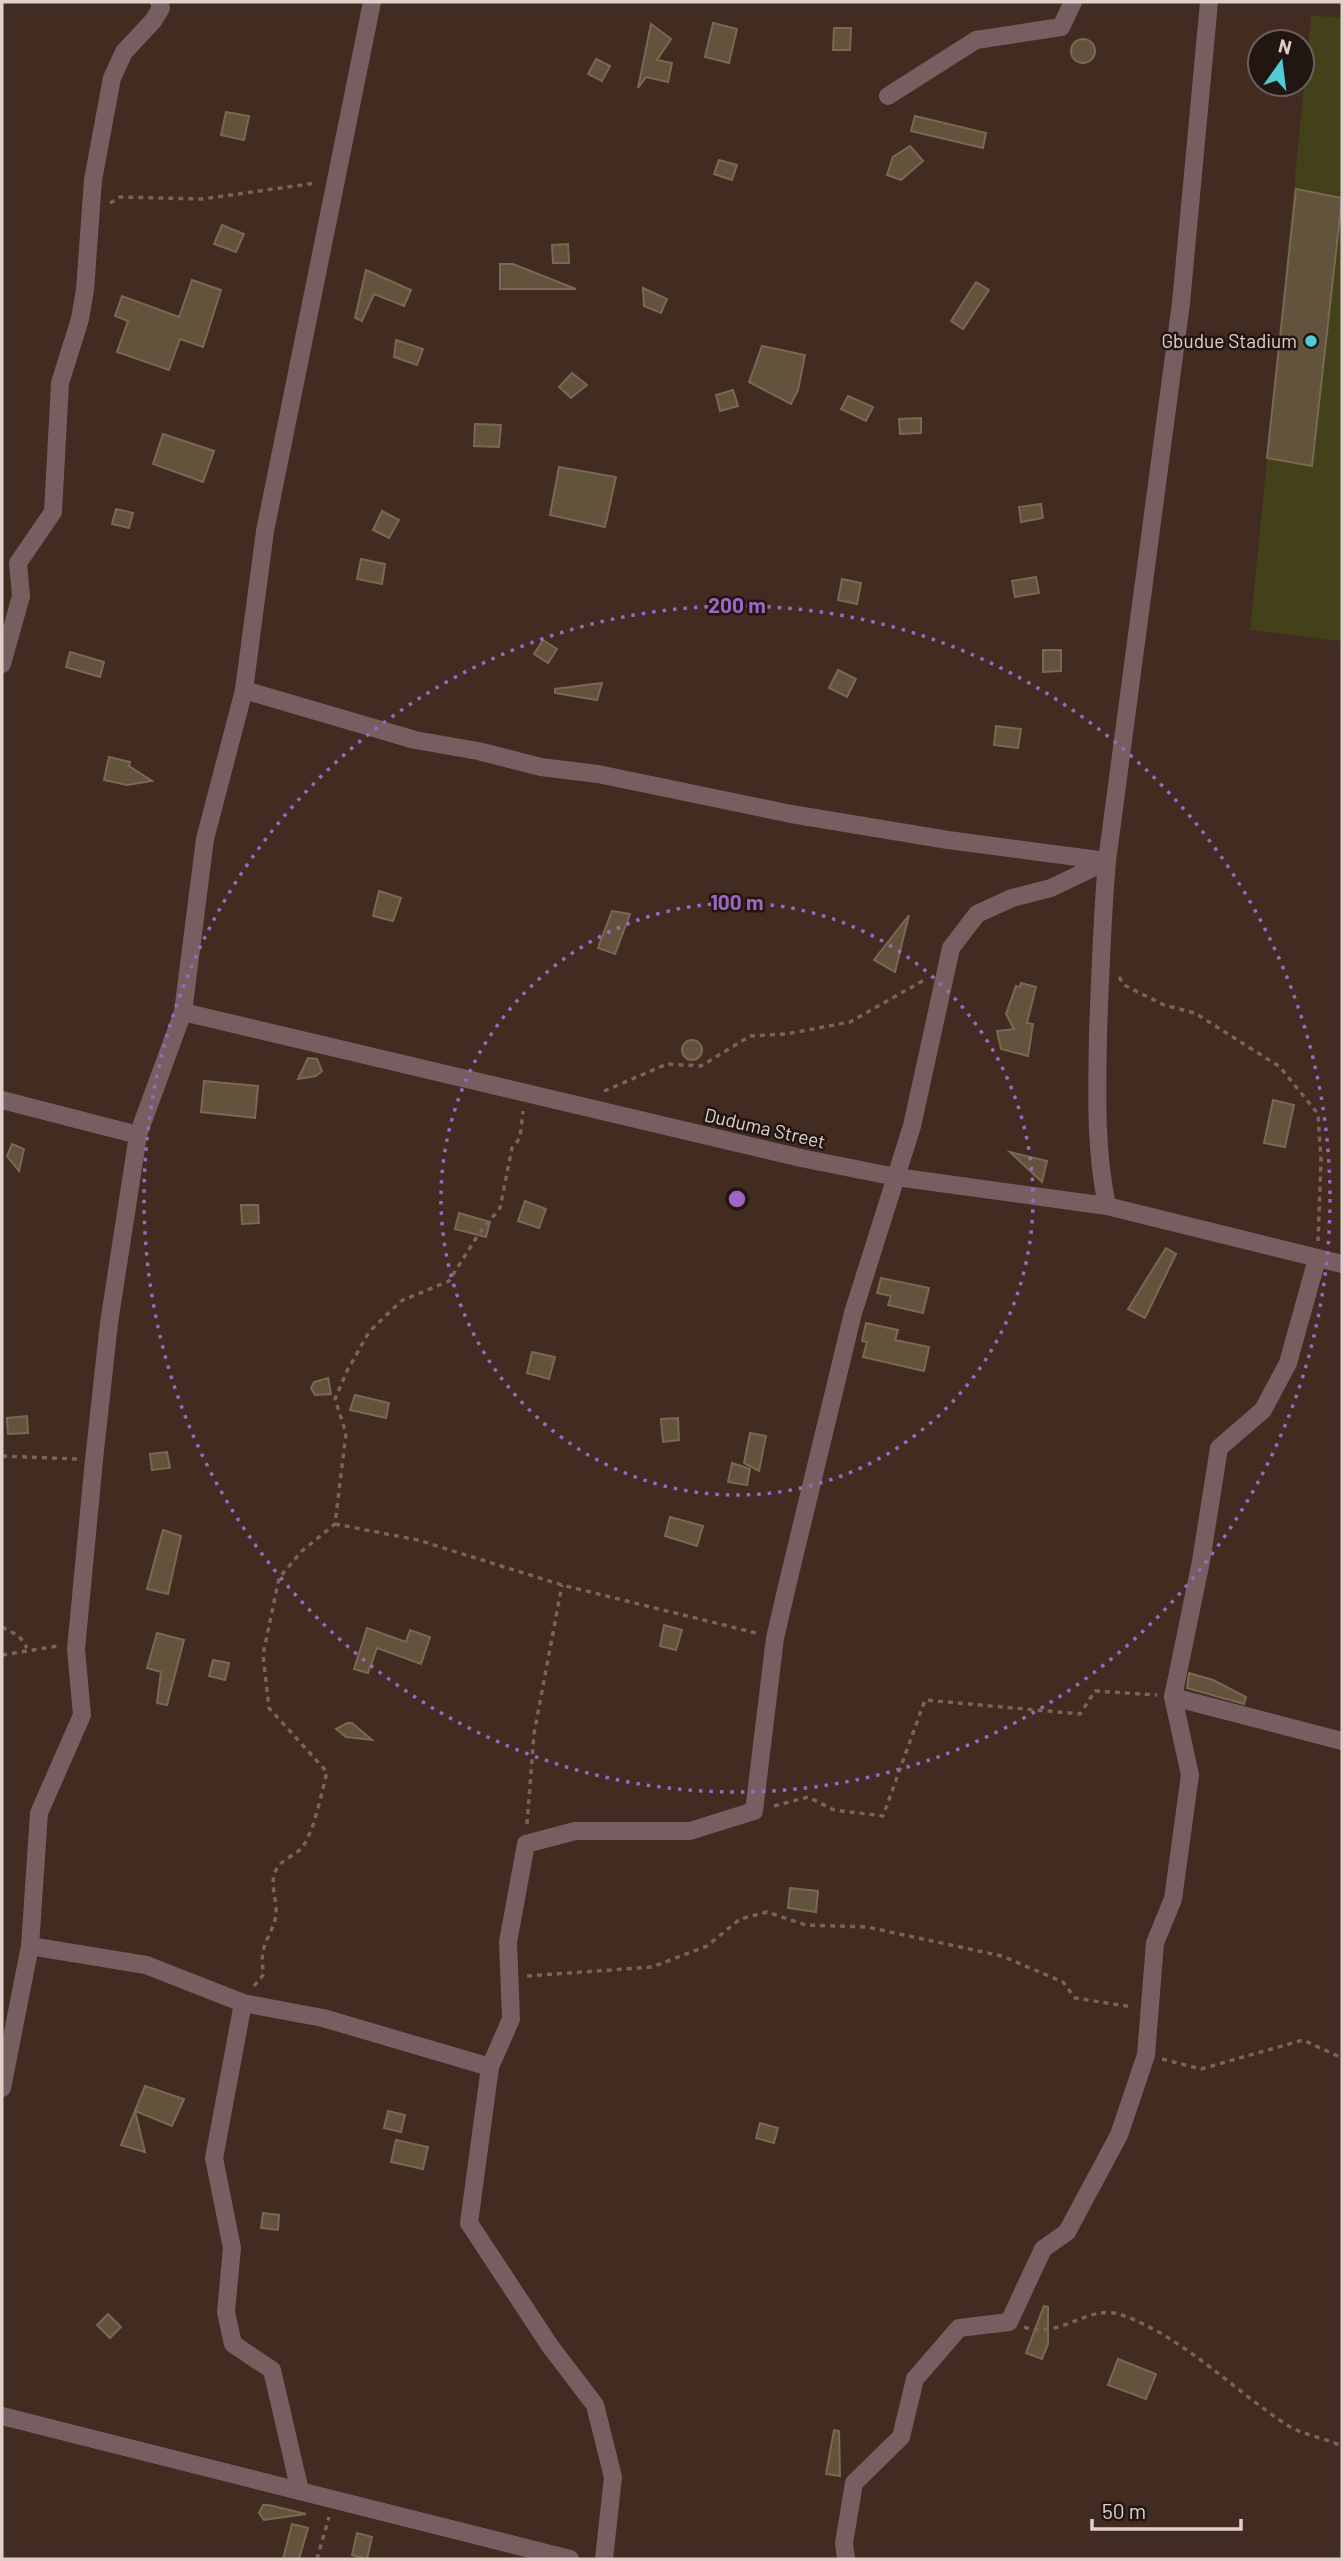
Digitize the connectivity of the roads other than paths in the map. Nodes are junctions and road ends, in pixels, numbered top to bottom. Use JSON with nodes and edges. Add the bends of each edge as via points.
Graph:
{"nodes":[{"id":1,"x":159,"y":2,"type":"edge"},
{"id":2,"x":372,"y":2,"type":"edge"},
{"id":3,"x":1073,"y":2,"type":"edge"},
{"id":4,"x":1209,"y":2,"type":"edge"},
{"id":5,"x":888,"y":96,"type":"dead end"},
{"id":6,"x":2,"y":664,"type":"edge"},
{"id":7,"x":244,"y":690,"type":"junction"},
{"id":8,"x":1107,"y":861,"type":"junction"},
{"id":9,"x":183,"y":1012,"type":"junction"},
{"id":10,"x":2,"y":1100,"type":"edge"},
{"id":11,"x":138,"y":1135,"type":"junction"},
{"id":12,"x":896,"y":1177,"type":"junction"},
{"id":13,"x":1107,"y":1206,"type":"junction"},
{"id":14,"x":1317,"y":1259,"type":"junction"},
{"id":15,"x":1342,"y":1264,"type":"edge"},
{"id":16,"x":1173,"y":1697,"type":"junction"},
{"id":17,"x":1342,"y":1741,"type":"edge"},
{"id":18,"x":30,"y":1946,"type":"junction"},
{"id":19,"x":243,"y":2003,"type":"junction"},
{"id":20,"x":490,"y":2067,"type":"junction"},
{"id":21,"x":2,"y":2088,"type":"edge"},
{"id":22,"x":2,"y":2416,"type":"edge"},
{"id":23,"x":300,"y":2491,"type":"junction"},
{"id":24,"x":570,"y":2559,"type":"edge"},
{"id":25,"x":604,"y":2559,"type":"edge"},
{"id":26,"x":846,"y":2559,"type":"edge"}],
"edges":[{"from":1,"to":6,"type":"street","via":[[161,8],[153,22],[116,64],[93,180],[81,309],[60,383],[53,512],[18,564],[21,596]]},
{"from":2,"to":7,"type":"street","via":[[265,531]]},
{"from":3,"to":5,"type":"street","via":[[1061,27],[976,40]]},
{"from":4,"to":8,"type":"street","via":[[1181,303]]},
{"from":7,"to":8,"type":"street","via":[[415,740],[541,767],[948,841]]},
{"from":7,"to":9,"type":"street","via":[[205,839]]},
{"from":8,"to":12,"type":"street","via":[[1051,888],[977,914],[951,948],[912,1126]]},
{"from":8,"to":13,"type":"street","via":[[1096,1115]]},
{"from":9,"to":11,"type":"street"},
{"from":9,"to":12,"type":"street","name":"Duduma Street","via":[[525,1095]]},
{"from":10,"to":11,"type":"street"},
{"from":11,"to":18,"type":"street","via":[[109,1322],[94,1460],[76,1649],[82,1714],[39,1813]]},
{"from":12,"to":13,"type":"street","name":"Duduma Street"},
{"from":12,"to":20,"type":"street","via":[[853,1313],[775,1638],[754,1811],[690,1831],[575,1831],[526,1844],[508,1942],[511,2019]]},
{"from":13,"to":14,"type":"street","name":"Duduma Street"},
{"from":14,"to":15,"type":"street","name":"Duduma Street"},
{"from":14,"to":16,"type":"street","via":[[1288,1363],[1263,1410],[1219,1448]]},
{"from":16,"to":17,"type":"street"},
{"from":16,"to":26,"type":"street","via":[[1190,1775],[1173,1899],[1155,1943],[1146,2055],[1119,2135],[1067,2232],[1043,2249],[1009,2322],[959,2328],[915,2379],[901,2437],[854,2483],[844,2543]]},
{"from":18,"to":19,"type":"street","via":[[146,1965]]},
{"from":18,"to":21,"type":"street"},
{"from":19,"to":20,"type":"street","via":[[323,2018]]},
{"from":19,"to":23,"type":"street","via":[[214,2158],[232,2248],[226,2312],[233,2344],[272,2370]]},
{"from":20,"to":25,"type":"street","via":[[469,2223],[550,2346],[595,2404],[613,2477]]},
{"from":22,"to":23,"type":"street"},
{"from":23,"to":24,"type":"street"}]}
